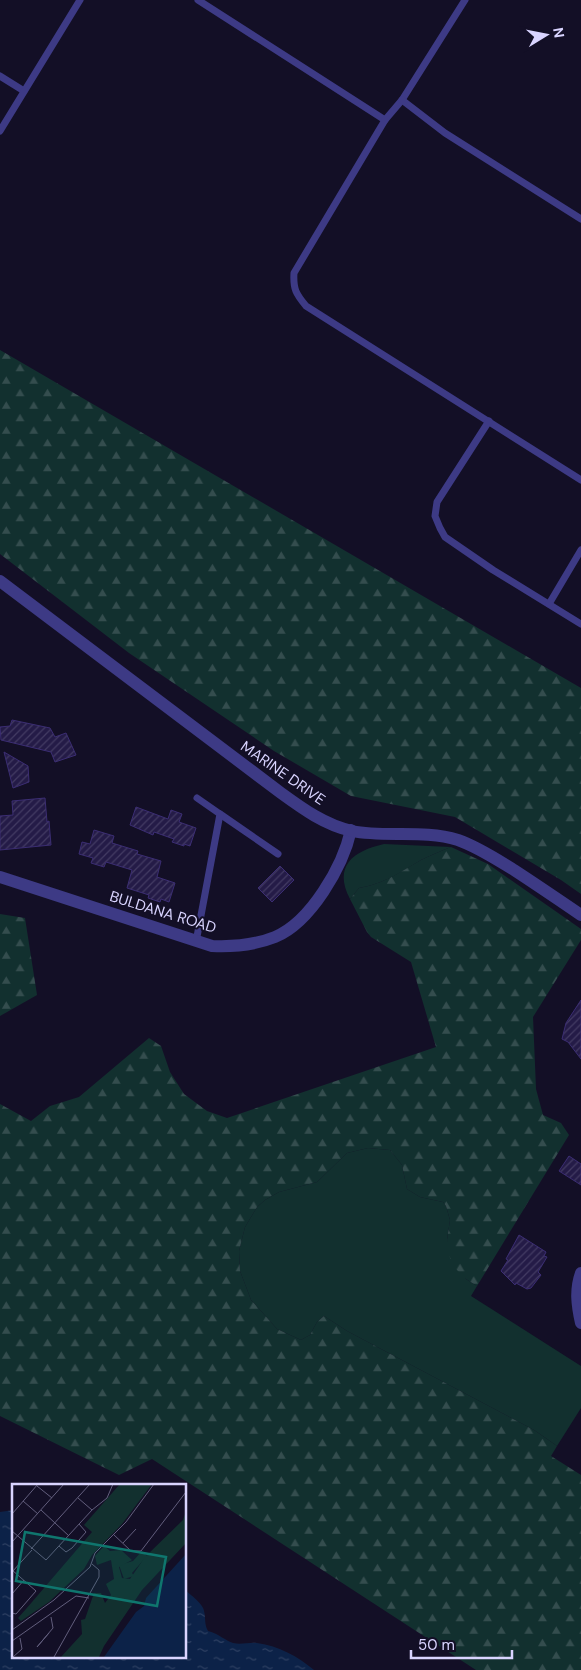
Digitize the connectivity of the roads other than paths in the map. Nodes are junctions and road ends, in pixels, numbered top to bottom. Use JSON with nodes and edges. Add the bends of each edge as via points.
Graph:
{"nodes":[{"id":1,"x":80,"y":0,"type":"edge"},
{"id":2,"x":198,"y":0,"type":"edge"},
{"id":3,"x":465,"y":0,"type":"edge"},
{"id":4,"x":0,"y":76,"type":"edge"},
{"id":5,"x":24,"y":91,"type":"junction"},
{"id":6,"x":402,"y":100,"type":"junction"},
{"id":7,"x":385,"y":120,"type":"junction"},
{"id":8,"x":0,"y":131,"type":"edge"},
{"id":9,"x":581,"y":218,"type":"edge"},
{"id":10,"x":489,"y":421,"type":"junction"},
{"id":11,"x":581,"y":480,"type":"edge"},
{"id":12,"x":581,"y":550,"type":"edge"},
{"id":13,"x":0,"y":581,"type":"edge"},
{"id":14,"x":549,"y":604,"type":"junction"},
{"id":15,"x":581,"y":624,"type":"edge"},
{"id":16,"x":197,"y":798,"type":"dead end"},
{"id":17,"x":220,"y":814,"type":"junction"},
{"id":18,"x":351,"y":830,"type":"junction"},
{"id":19,"x":278,"y":854,"type":"dead end"},
{"id":20,"x":0,"y":877,"type":"edge"},
{"id":21,"x":581,"y":915,"type":"edge"},
{"id":22,"x":196,"y":942,"type":"junction"},
{"id":23,"x":581,"y":1273,"type":"edge"},
{"id":24,"x":581,"y":1323,"type":"edge"}],
"edges":[{"from":1,"to":5,"type":"lane"},
{"from":2,"to":7,"type":"lane"},
{"from":3,"to":6,"type":"lane"},
{"from":4,"to":5,"type":"lane"},
{"from":5,"to":8,"type":"lane"},
{"from":6,"to":7,"type":"lane"},
{"from":6,"to":9,"type":"lane","via":[[445,133]]},
{"from":7,"to":10,"type":"lane","via":[[294,273],[294,286],[306,306]]},
{"from":10,"to":11,"type":"lane"},
{"from":10,"to":14,"type":"lane","via":[[437,502],[435,516],[445,537]]},
{"from":12,"to":14,"type":"lane"},
{"from":13,"to":18,"type":"street","name":"MARINE DRIVE","via":[[281,794],[329,824]]},
{"from":14,"to":15,"type":"lane"},
{"from":16,"to":17,"type":"lane"},
{"from":17,"to":19,"type":"lane"},
{"from":17,"to":22,"type":"lane"},
{"from":18,"to":21,"type":"street","name":"MARINE DRIVE","via":[[429,834],[456,840],[483,850]]},
{"from":18,"to":22,"type":"street","name":"BULDANA ROAD","via":[[341,859],[324,891],[294,925],[277,936],[254,944],[212,946]]},
{"from":20,"to":22,"type":"street","name":"BULDANA ROAD"},
{"from":23,"to":24,"type":"street","via":[[577,1305]]}]}
